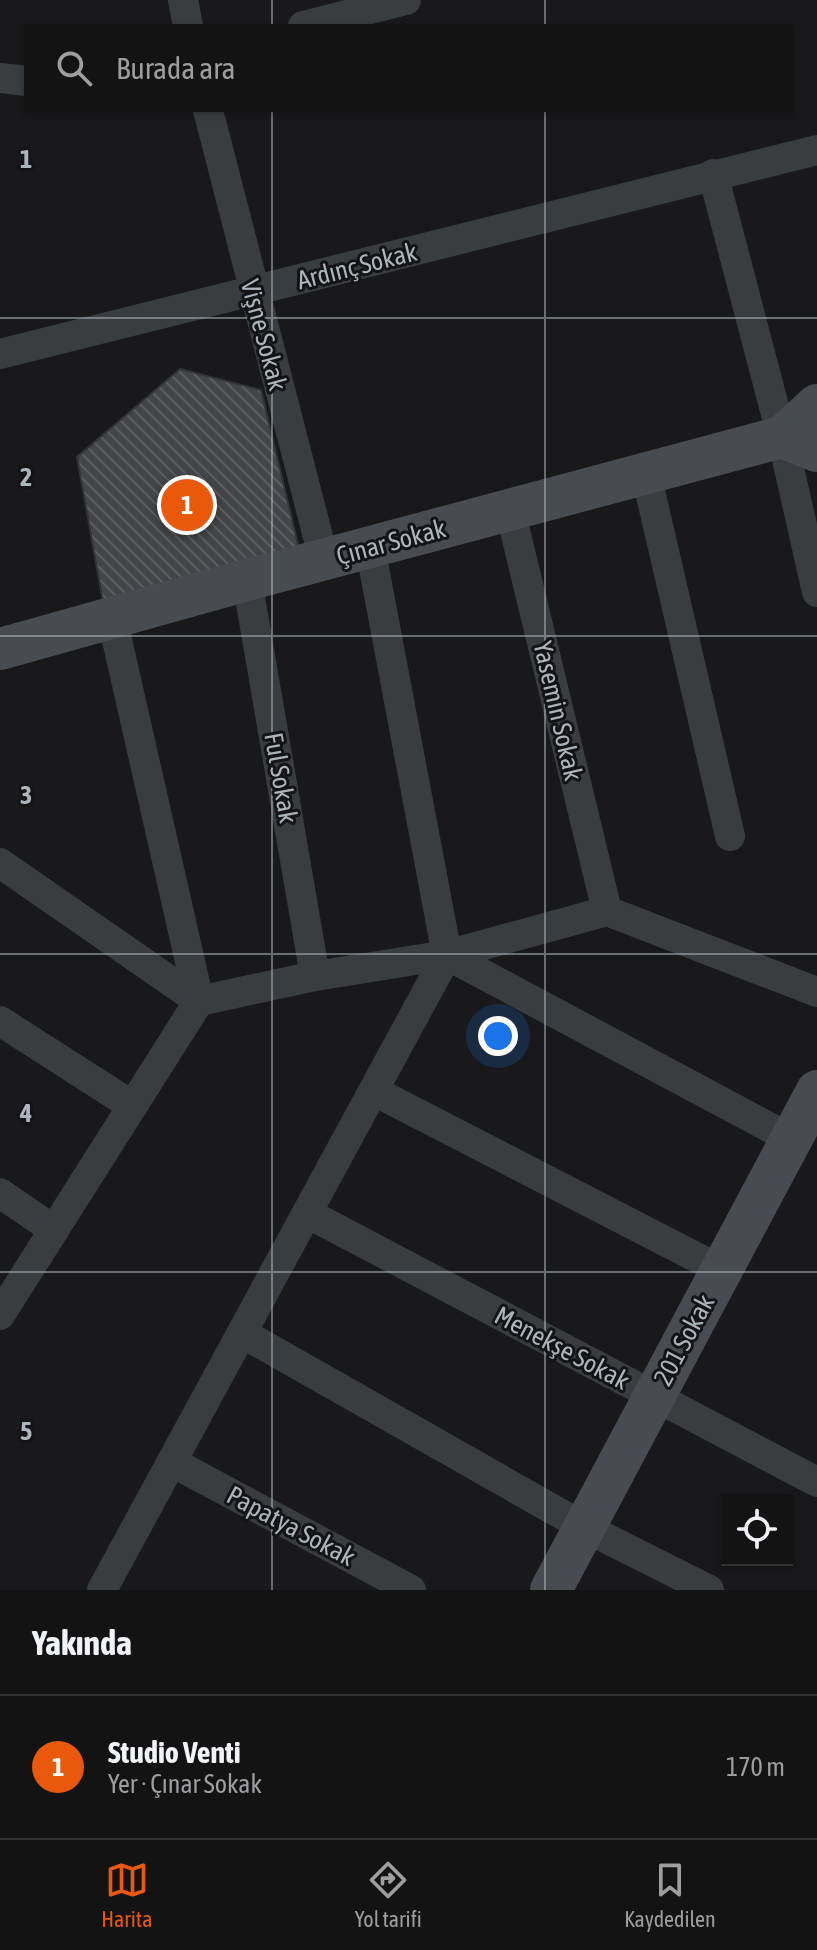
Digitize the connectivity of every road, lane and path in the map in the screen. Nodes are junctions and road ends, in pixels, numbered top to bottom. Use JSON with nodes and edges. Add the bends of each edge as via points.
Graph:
{"nodes":[{"id":1,"x":183,"y":0,"type":"edge"},
{"id":2,"x":406,"y":0,"type":"edge"},
{"id":3,"x":188,"y":24,"type":"edge"},
{"id":4,"x":311,"y":24,"type":"edge"},
{"id":5,"x":0,"y":78,"type":"edge"},
{"id":6,"x":24,"y":81,"type":"edge"},
{"id":7,"x":208,"y":112,"type":"edge"},
{"id":8,"x":817,"y":150,"type":"edge"},
{"id":9,"x":713,"y":174,"type":"junction"},
{"id":10,"x":253,"y":293,"type":"junction"},
{"id":11,"x":0,"y":354,"type":"edge"},
{"id":12,"x":817,"y":405,"type":"edge"},
{"id":13,"x":800,"y":444,"type":"edge"},
{"id":14,"x":646,"y":474,"type":"junction"},
{"id":15,"x":510,"y":510,"type":"junction"},
{"id":16,"x":370,"y":547,"type":"junction"},
{"id":17,"x":324,"y":560,"type":"junction"},
{"id":18,"x":247,"y":580,"type":"junction"},
{"id":19,"x":817,"y":592,"type":"edge"},
{"id":20,"x":112,"y":618,"type":"junction"},
{"id":21,"x":0,"y":649,"type":"edge"},
{"id":22,"x":730,"y":836,"type":"dead end"},
{"id":23,"x":0,"y":863,"type":"edge"},
{"id":24,"x":607,"y":911,"type":"junction"},
{"id":25,"x":447,"y":955,"type":"junction"},
{"id":26,"x":315,"y":976,"type":"junction"},
{"id":27,"x":817,"y":992,"type":"edge"},
{"id":28,"x":199,"y":1001,"type":"junction"},
{"id":29,"x":0,"y":1021,"type":"edge"},
{"id":30,"x":374,"y":1091,"type":"junction"},
{"id":31,"x":817,"y":1091,"type":"edge"},
{"id":32,"x":131,"y":1105,"type":"junction"},
{"id":33,"x":791,"y":1139,"type":"junction"},
{"id":34,"x":0,"y":1193,"type":"edge"},
{"id":35,"x":307,"y":1213,"type":"junction"},
{"id":36,"x":54,"y":1230,"type":"junction"},
{"id":37,"x":721,"y":1270,"type":"junction"},
{"id":38,"x":0,"y":1315,"type":"edge"},
{"id":39,"x":242,"y":1333,"type":"junction"},
{"id":40,"x":653,"y":1397,"type":"junction"},
{"id":41,"x":172,"y":1462,"type":"junction"},
{"id":42,"x":817,"y":1482,"type":"edge"},
{"id":43,"x":584,"y":1527,"type":"junction"},
{"id":44,"x":102,"y":1590,"type":"edge"},
{"id":45,"x":411,"y":1590,"type":"edge"},
{"id":46,"x":551,"y":1590,"type":"edge"},
{"id":47,"x":709,"y":1590,"type":"edge"}],
"edges":[{"from":1,"to":3,"type":"street"},
{"from":2,"to":4,"type":"street"},
{"from":5,"to":6,"type":"street"},
{"from":7,"to":10,"type":"street","name":"Vişne Sokak"},
{"from":8,"to":9,"type":"street","name":"Ardınç Sokak"},
{"from":9,"to":10,"type":"street","name":"Ardınç Sokak"},
{"from":9,"to":13,"type":"street"},
{"from":10,"to":11,"type":"street","name":"Ardınç Sokak"},
{"from":10,"to":17,"type":"street","name":"Vişne Sokak"},
{"from":12,"to":13,"type":"street"},
{"from":13,"to":14,"type":"street","name":"Çınar Sokak"},
{"from":13,"to":19,"type":"street"},
{"from":14,"to":15,"type":"street","name":"Çınar Sokak"},
{"from":14,"to":22,"type":"street"},
{"from":15,"to":16,"type":"street","name":"Çınar Sokak"},
{"from":15,"to":24,"type":"street","name":"Yasemin Sokak"},
{"from":16,"to":17,"type":"street","name":"Çınar Sokak"},
{"from":16,"to":25,"type":"street"},
{"from":17,"to":18,"type":"street","name":"Çınar Sokak"},
{"from":18,"to":20,"type":"street","name":"Çınar Sokak"},
{"from":18,"to":26,"type":"street","name":"Ful Sokak"},
{"from":20,"to":21,"type":"street","name":"Çınar Sokak"},
{"from":20,"to":28,"type":"street"},
{"from":23,"to":28,"type":"street"},
{"from":24,"to":25,"type":"street"},
{"from":24,"to":27,"type":"street"},
{"from":25,"to":26,"type":"street"},
{"from":25,"to":30,"type":"street"},
{"from":25,"to":33,"type":"street"},
{"from":26,"to":28,"type":"street"},
{"from":28,"to":32,"type":"street"},
{"from":29,"to":32,"type":"street"},
{"from":30,"to":35,"type":"street"},
{"from":30,"to":37,"type":"street"},
{"from":31,"to":33,"type":"street","name":"201 Sokak"},
{"from":32,"to":36,"type":"street"},
{"from":33,"to":37,"type":"street","name":"201 Sokak"},
{"from":34,"to":36,"type":"street"},
{"from":35,"to":39,"type":"street"},
{"from":35,"to":40,"type":"street","name":"Menekşe Sokak"},
{"from":36,"to":38,"type":"street"},
{"from":37,"to":40,"type":"street","name":"201 Sokak"},
{"from":39,"to":41,"type":"street"},
{"from":39,"to":43,"type":"street"},
{"from":40,"to":42,"type":"street","name":"Menekşe Sokak"},
{"from":40,"to":43,"type":"street","name":"201 Sokak"},
{"from":41,"to":44,"type":"street"},
{"from":41,"to":45,"type":"street","name":"Papatya Sokak"},
{"from":43,"to":46,"type":"street","name":"201 Sokak"},
{"from":43,"to":47,"type":"street"}]}
